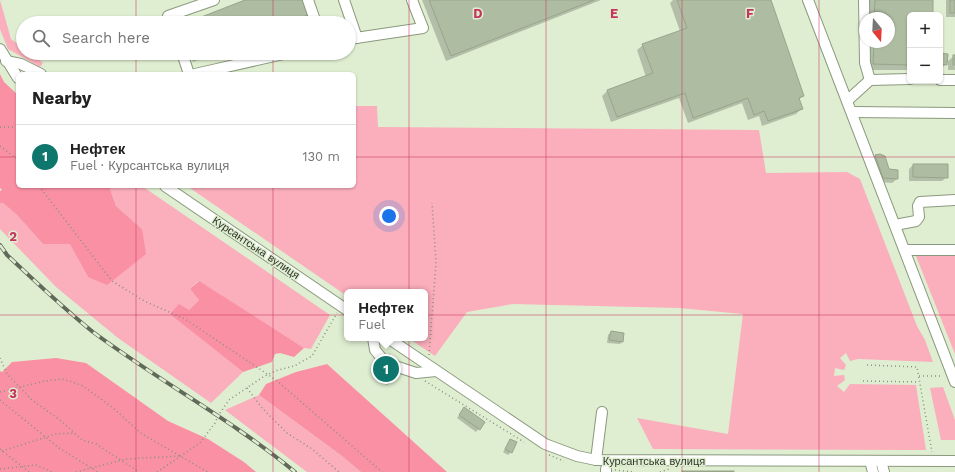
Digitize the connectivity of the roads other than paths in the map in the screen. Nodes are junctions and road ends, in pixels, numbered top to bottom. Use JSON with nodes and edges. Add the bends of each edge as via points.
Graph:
{"nodes":[{"id":1,"x":214,"y":0,"type":"edge"},
{"id":2,"x":308,"y":0,"type":"edge"},
{"id":3,"x":344,"y":0,"type":"edge"},
{"id":4,"x":412,"y":0,"type":"edge"},
{"id":5,"x":808,"y":0,"type":"edge"},
{"id":6,"x":864,"y":0,"type":"edge"},
{"id":7,"x":168,"y":16,"type":"edge"},
{"id":8,"x":314,"y":16,"type":"edge"},
{"id":9,"x":348,"y":16,"type":"edge"},
{"id":10,"x":356,"y":38,"type":"edge"},
{"id":11,"x":0,"y":49,"type":"edge"},
{"id":12,"x":184,"y":60,"type":"edge"},
{"id":13,"x":257,"y":60,"type":"edge"},
{"id":14,"x":6,"y":61,"type":"junction"},
{"id":15,"x":37,"y":72,"type":"edge"},
{"id":16,"x":188,"y":72,"type":"edge"},
{"id":17,"x":204,"y":72,"type":"edge"},
{"id":18,"x":16,"y":75,"type":"edge"},
{"id":19,"x":907,"y":79,"type":"edge"},
{"id":20,"x":870,"y":80,"type":"junction"},
{"id":21,"x":943,"y":80,"type":"edge"},
{"id":22,"x":955,"y":80,"type":"edge"},
{"id":23,"x":848,"y":100,"type":"junction"},
{"id":24,"x":852,"y":112,"type":"junction"},
{"id":25,"x":955,"y":113,"type":"edge"},
{"id":26,"x":168,"y":188,"type":"edge"},
{"id":27,"x":955,"y":200,"type":"edge"},
{"id":28,"x":895,"y":225,"type":"junction"},
{"id":29,"x":905,"y":250,"type":"junction"},
{"id":30,"x":955,"y":250,"type":"edge"},
{"id":31,"x":344,"y":308,"type":"edge"},
{"id":32,"x":373,"y":341,"type":"edge"},
{"id":33,"x":392,"y":341,"type":"edge"},
{"id":34,"x":384,"y":361,"type":"dead end"},
{"id":35,"x":395,"y":366,"type":"dead end"},
{"id":36,"x":432,"y":368,"type":"junction"},
{"id":37,"x":954,"y":379,"type":"edge"},
{"id":38,"x":602,"y":412,"type":"dead end"},
{"id":39,"x":596,"y":460,"type":"junction"},
{"id":40,"x":955,"y":460,"type":"edge"},
{"id":41,"x":870,"y":461,"type":"junction"},
{"id":42,"x":881,"y":461,"type":"junction"},
{"id":43,"x":873,"y":472,"type":"edge"},
{"id":44,"x":884,"y":472,"type":"edge"}],
"edges":[{"from":1,"to":7,"type":"street"},
{"from":2,"to":8,"type":"street"},
{"from":3,"to":9,"type":"street"},
{"from":4,"to":10,"type":"street","via":[[423,28]]},
{"from":5,"to":23,"type":"street"},
{"from":6,"to":20,"type":"street","via":[[866,63]]},
{"from":11,"to":14,"type":"street"},
{"from":12,"to":16,"type":"street"},
{"from":13,"to":17,"type":"street"},
{"from":14,"to":15,"type":"street","via":[[21,64]]},
{"from":14,"to":18,"type":"street"},
{"from":19,"to":20,"type":"street"},
{"from":20,"to":23,"type":"street"},
{"from":21,"to":22,"type":"street"},
{"from":23,"to":24,"type":"street"},
{"from":24,"to":25,"type":"street"},
{"from":24,"to":28,"type":"street"},
{"from":26,"to":31,"type":"street","name":"Курсантська вулиця"},
{"from":27,"to":28,"type":"street","via":[[920,202],[919,217],[916,221]]},
{"from":28,"to":29,"type":"street"},
{"from":29,"to":30,"type":"street"},
{"from":29,"to":37,"type":"street"},
{"from":32,"to":34,"type":"street","via":[[375,350]]},
{"from":33,"to":36,"type":"street","name":"Курсантська вулиця"},
{"from":35,"to":36,"type":"street","via":[[416,373]]},
{"from":36,"to":39,"type":"street","name":"Курсантська вулиця","via":[[545,444]]},
{"from":38,"to":39,"type":"street"},
{"from":39,"to":41,"type":"street","name":"Курсантська вулиця"},
{"from":40,"to":42,"type":"street","name":"Курсантська вулиця"},
{"from":41,"to":42,"type":"street","name":"Курсантська вулиця"},
{"from":41,"to":43,"type":"street"},
{"from":42,"to":44,"type":"street"}]}
